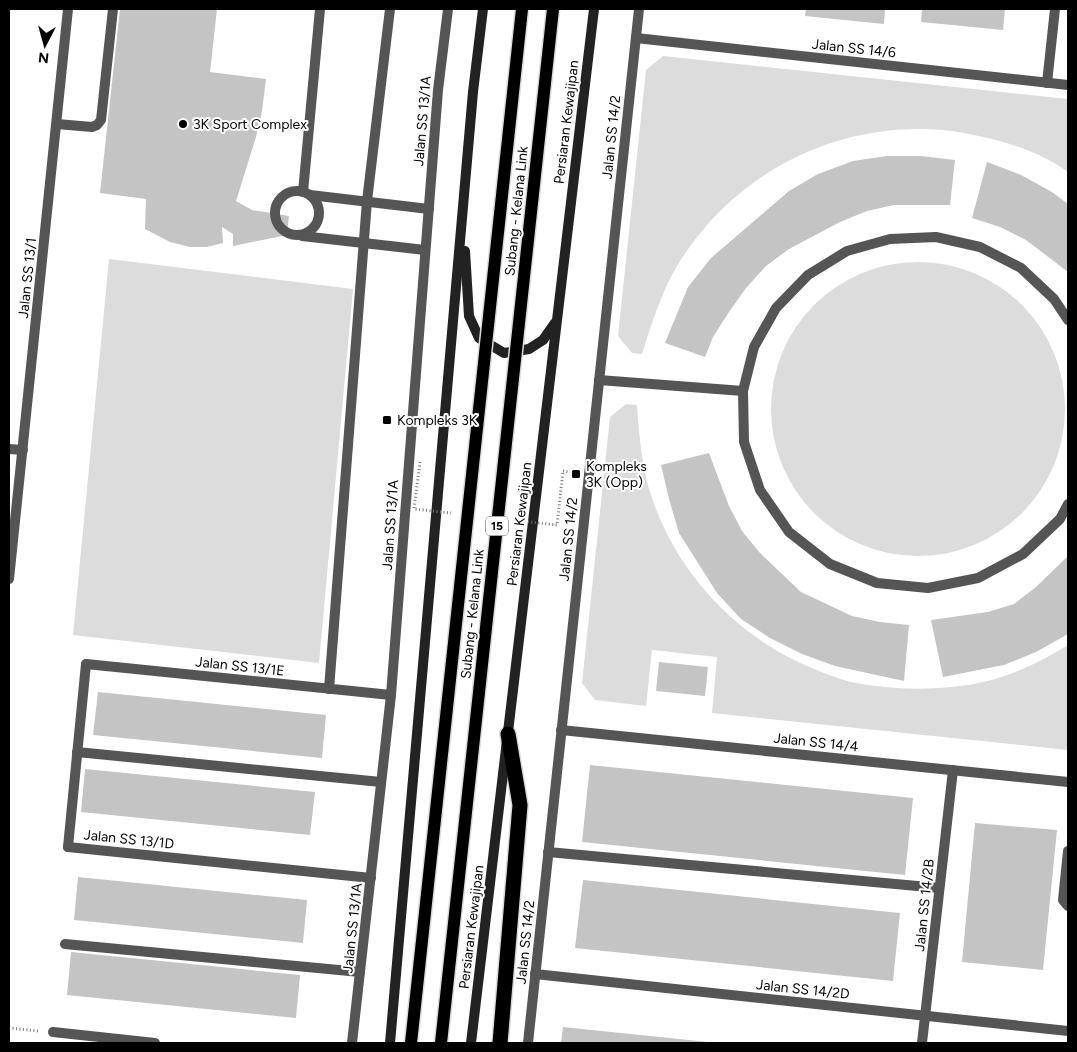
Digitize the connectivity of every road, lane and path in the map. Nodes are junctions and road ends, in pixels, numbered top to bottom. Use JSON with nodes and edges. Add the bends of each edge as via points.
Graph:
{"nodes":[{"id":1,"x":68,"y":9,"type":"edge"},
{"id":2,"x":113,"y":9,"type":"edge"},
{"id":3,"x":320,"y":9,"type":"edge"},
{"id":4,"x":390,"y":9,"type":"edge"},
{"id":5,"x":448,"y":9,"type":"edge"},
{"id":6,"x":483,"y":9,"type":"edge"},
{"id":7,"x":522,"y":9,"type":"edge"},
{"id":8,"x":553,"y":9,"type":"edge"},
{"id":9,"x":594,"y":9,"type":"edge"},
{"id":10,"x":639,"y":9,"type":"edge"},
{"id":11,"x":1055,"y":9,"type":"edge"},
{"id":12,"x":636,"y":38,"type":"junction"},
{"id":13,"x":1047,"y":83,"type":"junction"},
{"id":14,"x":1068,"y":85,"type":"edge"},
{"id":15,"x":57,"y":124,"type":"junction"},
{"id":16,"x":306,"y":193,"type":"junction"},
{"id":17,"x":367,"y":201,"type":"junction"},
{"id":18,"x":429,"y":209,"type":"junction"},
{"id":19,"x":463,"y":212,"type":"junction"},
{"id":20,"x":298,"y":236,"type":"junction"},
{"id":21,"x":363,"y":243,"type":"junction"},
{"id":22,"x":426,"y":250,"type":"junction"},
{"id":23,"x":556,"y":320,"type":"junction"},
{"id":24,"x":1068,"y":320,"type":"edge"},
{"id":25,"x":599,"y":380,"type":"junction"},
{"id":26,"x":743,"y":391,"type":"junction"},
{"id":27,"x":9,"y":448,"type":"edge"},
{"id":28,"x":23,"y":450,"type":"junction"},
{"id":29,"x":1068,"y":504,"type":"edge"},
{"id":30,"x":9,"y":579,"type":"edge"},
{"id":31,"x":86,"y":664,"type":"joint"},
{"id":32,"x":329,"y":689,"type":"junction"},
{"id":33,"x":391,"y":695,"type":"junction"},
{"id":34,"x":561,"y":730,"type":"junction"},
{"id":35,"x":508,"y":734,"type":"junction"},
{"id":36,"x":78,"y":752,"type":"junction"},
{"id":37,"x":953,"y":770,"type":"junction"},
{"id":38,"x":381,"y":782,"type":"junction"},
{"id":39,"x":1068,"y":782,"type":"edge"},
{"id":40,"x":1068,"y":850,"type":"edge"},
{"id":41,"x":548,"y":852,"type":"junction"},
{"id":42,"x":371,"y":878,"type":"junction"},
{"id":43,"x":940,"y":888,"type":"junction"},
{"id":44,"x":1068,"y":906,"type":"edge"},
{"id":45,"x":65,"y":944,"type":"dead end"},
{"id":46,"x":360,"y":972,"type":"junction"},
{"id":47,"x":535,"y":974,"type":"junction"},
{"id":48,"x":925,"y":1016,"type":"junction"},
{"id":49,"x":9,"y":1028,"type":"edge"},
{"id":50,"x":1068,"y":1031,"type":"edge"},
{"id":51,"x":53,"y":1032,"type":"joint"},
{"id":52,"x":155,"y":1043,"type":"edge"},
{"id":53,"x":352,"y":1043,"type":"edge"},
{"id":54,"x":390,"y":1043,"type":"edge"},
{"id":55,"x":411,"y":1043,"type":"edge"},
{"id":56,"x":441,"y":1043,"type":"edge"},
{"id":57,"x":471,"y":1043,"type":"edge"},
{"id":58,"x":500,"y":1043,"type":"edge"},
{"id":59,"x":528,"y":1043,"type":"edge"},
{"id":60,"x":922,"y":1043,"type":"edge"}],
"edges":[{"from":1,"to":15,"type":"street","name":"Jalan SS 13/1"},
{"from":2,"to":15,"type":"street","via":[[101,120],[92,127]]},
{"from":3,"to":16,"type":"street"},
{"from":4,"to":17,"type":"street"},
{"from":5,"to":18,"type":"street","name":"Jalan SS 13/1A"},
{"from":6,"to":19,"type":"main road"},
{"from":7,"to":55,"type":"main road","name":"Subang - Kelana Link","number":"15","bridge":true},
{"from":8,"to":56,"type":"main road","name":"Subang - Kelana Link","number":"15","bridge":true},
{"from":9,"to":23,"type":"main road","name":"Persiaran Kewajipan"},
{"from":10,"to":12,"type":"street","name":"Jalan SS 14/2"},
{"from":11,"to":13,"type":"street"},
{"from":12,"to":13,"type":"street","name":"Jalan SS 14/6"},
{"from":12,"to":25,"type":"street","name":"Jalan SS 14/2"},
{"from":13,"to":14,"type":"street","name":"Jalan SS 14/6"},
{"from":15,"to":28,"type":"street","name":"Jalan SS 13/1"},
{"from":16,"to":17,"type":"street"},
{"from":16,"to":20,"type":"street","via":[[319,206],[319,219],[311,231]]},
{"from":16,"to":20,"type":"street","via":[[288,193],[277,203],[275,211],[278,225],[290,235]]},
{"from":17,"to":18,"type":"street"},
{"from":17,"to":21,"type":"street"},
{"from":18,"to":22,"type":"street","name":"Jalan SS 13/1A"},
{"from":19,"to":23,"type":"main road","via":[[469,316],[479,338],[504,353],[529,349],[543,340]]},
{"from":19,"to":54,"type":"main road"},
{"from":20,"to":21,"type":"street"},
{"from":21,"to":22,"type":"street"},
{"from":21,"to":32,"type":"street"},
{"from":22,"to":33,"type":"street","name":"Jalan SS 13/1A"},
{"from":23,"to":35,"type":"main road","name":"Persiaran Kewajipan"},
{"from":24,"to":26,"type":"street","via":[[1054,298],[1021,268],[980,247],[936,237],[890,238],[847,251],[808,275],[776,308],[754,347]]},
{"from":25,"to":26,"type":"street"},
{"from":25,"to":34,"type":"street","name":"Jalan SS 14/2"},
{"from":26,"to":29,"type":"street","via":[[744,442],[760,490],[789,532],[830,564],[877,583],[928,588],[978,578],[1023,554],[1060,519]]},
{"from":27,"to":28,"type":"street"},
{"from":28,"to":30,"type":"street","name":"Jalan SS 13/1"},
{"from":31,"to":32,"type":"street","name":"Jalan SS 13/1E"},
{"from":31,"to":36,"type":"street","name":"Jalan SS 13/1D"},
{"from":32,"to":33,"type":"street","name":"Jalan SS 13/1E"},
{"from":33,"to":38,"type":"street","name":"Jalan SS 13/1A"},
{"from":34,"to":37,"type":"street","name":"Jalan SS 14/4"},
{"from":34,"to":41,"type":"street","name":"Jalan SS 14/2"},
{"from":35,"to":57,"type":"main road","name":"Persiaran Kewajipan"},
{"from":35,"to":58,"type":"highway","via":[[520,805]]},
{"from":36,"to":38,"type":"street"},
{"from":36,"to":42,"type":"street","name":"Jalan SS 13/1D","via":[[68,847]]},
{"from":37,"to":39,"type":"street","name":"Jalan SS 14/4"},
{"from":37,"to":43,"type":"street","name":"Jalan SS 14/2B"},
{"from":38,"to":42,"type":"street","name":"Jalan SS 13/1A"},
{"from":40,"to":44,"type":"street","via":[[1063,900]]},
{"from":41,"to":43,"type":"street"},
{"from":41,"to":47,"type":"street","name":"Jalan SS 14/2"},
{"from":42,"to":46,"type":"street","name":"Jalan SS 13/1A"},
{"from":43,"to":48,"type":"street","name":"Jalan SS 14/2B"},
{"from":45,"to":46,"type":"street"},
{"from":46,"to":53,"type":"street","name":"Jalan SS 13/1A"},
{"from":47,"to":48,"type":"street","name":"Jalan SS 14/2D"},
{"from":47,"to":59,"type":"street","name":"Jalan SS 14/2"},
{"from":48,"to":50,"type":"street","name":"Jalan SS 14/2D"},
{"from":48,"to":60,"type":"street","name":"Jalan SS 14/2B"},
{"from":49,"to":51,"type":"path"},
{"from":51,"to":52,"type":"street"}]}
